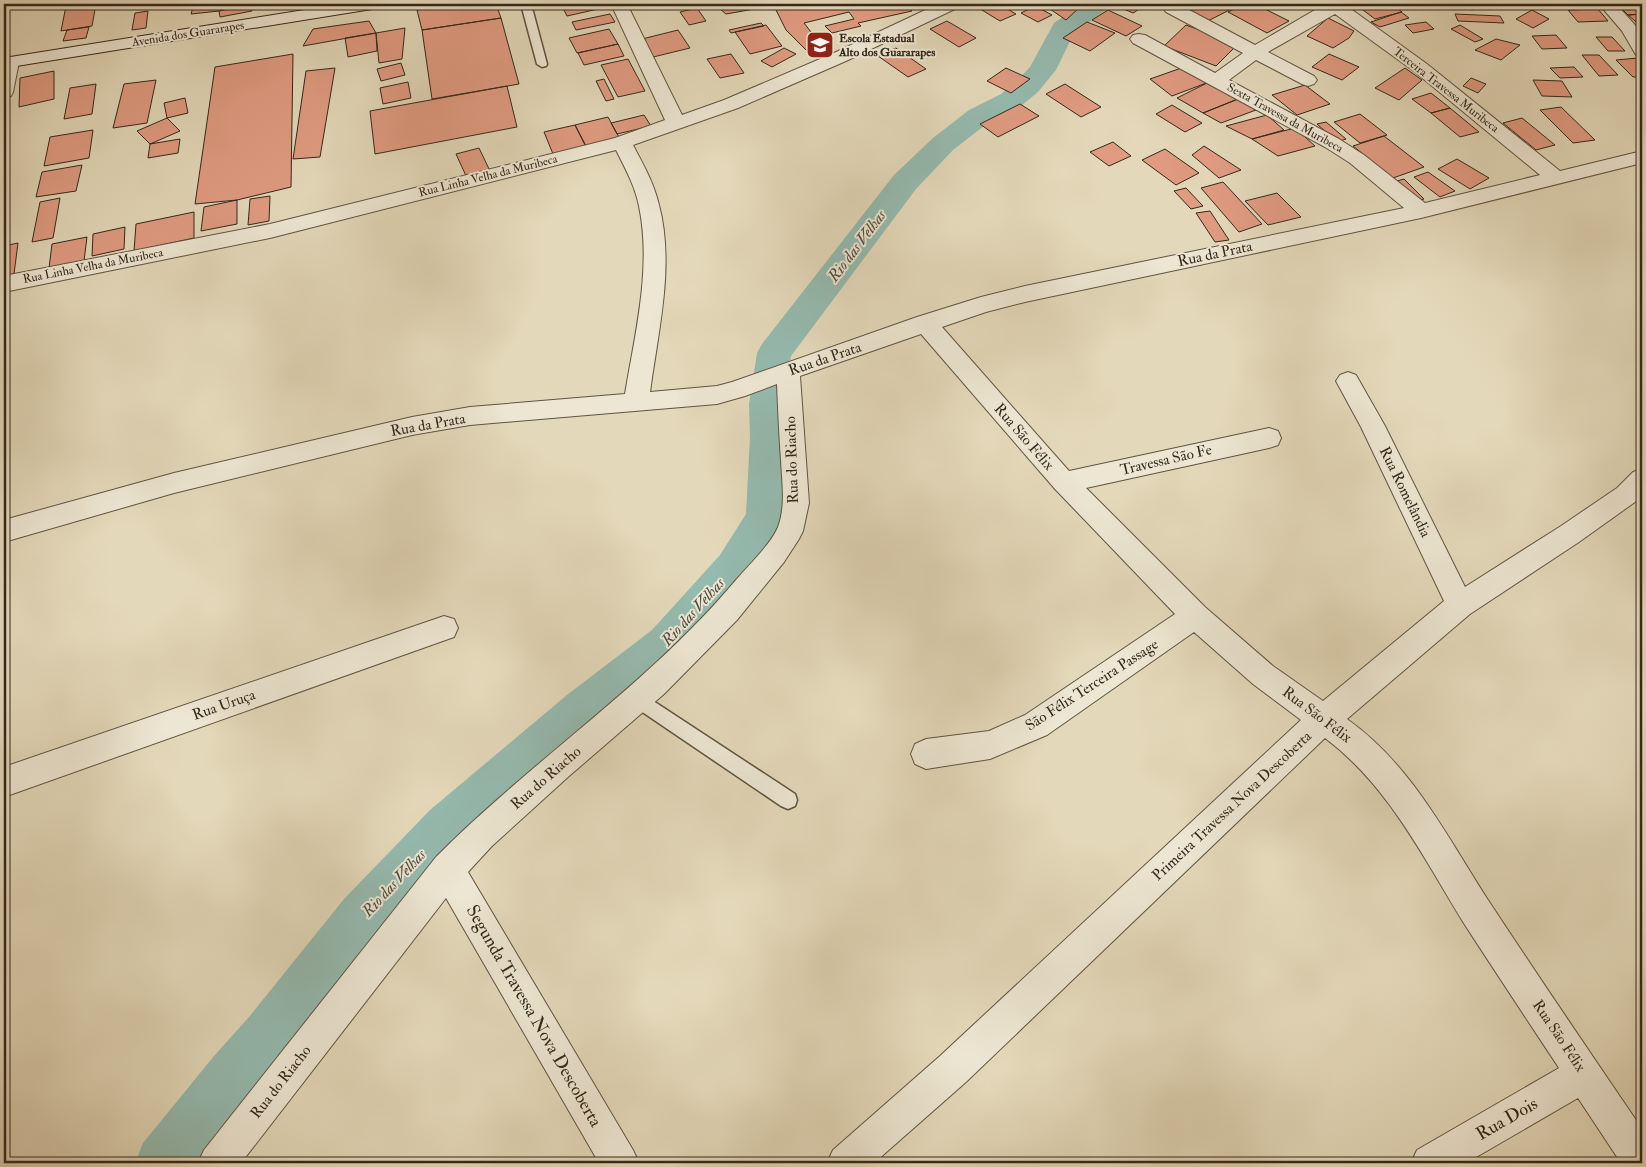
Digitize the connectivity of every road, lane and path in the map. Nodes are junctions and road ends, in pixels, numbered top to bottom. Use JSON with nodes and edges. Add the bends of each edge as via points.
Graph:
{"nodes":[{"id":1,"x":372,"y":4,"type":"edge"},
{"id":2,"x":526,"y":4,"type":"edge"},
{"id":3,"x":619,"y":4,"type":"edge"},
{"id":4,"x":951,"y":4,"type":"edge"},
{"id":5,"x":1607,"y":4,"type":"edge"},
{"id":6,"x":1335,"y":5,"type":"edge"},
{"id":7,"x":1172,"y":8,"type":"dead end"},
{"id":8,"x":1139,"y":39,"type":"dead end"},
{"id":9,"x":1642,"y":51,"type":"edge"},
{"id":10,"x":1255,"y":52,"type":"junction"},
{"id":11,"x":7,"y":63,"type":"edge"},
{"id":12,"x":542,"y":64,"type":"dead end"},
{"id":13,"x":1217,"y":80,"type":"junction"},
{"id":14,"x":1308,"y":80,"type":"dead end"},
{"id":15,"x":4,"y":92,"type":"edge"},
{"id":16,"x":676,"y":122,"type":"junction"},
{"id":17,"x":622,"y":142,"type":"junction"},
{"id":18,"x":1642,"y":157,"type":"edge"},
{"id":19,"x":1556,"y":178,"type":"junction"},
{"id":20,"x":1421,"y":211,"type":"junction"},
{"id":21,"x":4,"y":284,"type":"edge"},
{"id":22,"x":925,"y":324,"type":"junction"},
{"id":23,"x":785,"y":373,"type":"junction"},
{"id":24,"x":1348,"y":381,"type":"dead end"},
{"id":25,"x":636,"y":402,"type":"junction"},
{"id":26,"x":1269,"y":438,"type":"dead end"},
{"id":27,"x":1642,"y":479,"type":"edge"},
{"id":28,"x":1064,"y":482,"type":"junction"},
{"id":29,"x":4,"y":532,"type":"edge"},
{"id":30,"x":1460,"y":605,"type":"junction"},
{"id":31,"x":1195,"y":616,"type":"junction"},
{"id":32,"x":444,"y":628,"type":"dead end"},
{"id":33,"x":638,"y":699,"type":"junction"},
{"id":34,"x":1323,"y":720,"type":"junction"},
{"id":35,"x":926,"y":754,"type":"dead end"},
{"id":36,"x":4,"y":782,"type":"edge"},
{"id":37,"x":788,"y":800,"type":"dead end"},
{"id":38,"x":448,"y":869,"type":"junction"},
{"id":39,"x":1584,"y":1074,"type":"junction"},
{"id":40,"x":1642,"y":1162,"type":"edge"},
{"id":41,"x":217,"y":1163,"type":"edge"},
{"id":42,"x":620,"y":1163,"type":"edge"},
{"id":43,"x":846,"y":1163,"type":"edge"},
{"id":44,"x":1430,"y":1163,"type":"edge"}],
"edges":[{"from":1,"to":11,"type":"street","name":"Avenida dos Guararapes"},
{"from":2,"to":12,"type":"lane"},
{"from":3,"to":16,"type":"street"},
{"from":4,"to":16,"type":"street","name":"Rua Linha Velha da Muribeca","via":[[731,104]]},
{"from":5,"to":9,"type":"street","via":[[1629,29]]},
{"from":6,"to":10,"type":"street"},
{"from":6,"to":19,"type":"street","name":"Terceira Travessa Muribeca","via":[[1422,68]]},
{"from":7,"to":10,"type":"street"},
{"from":8,"to":13,"type":"street","name":"Sexta Travessa da Muribeca"},
{"from":10,"to":13,"type":"street"},
{"from":10,"to":14,"type":"street"},
{"from":11,"to":15,"type":"street"},
{"from":13,"to":20,"type":"street","name":"Sexta Travessa da Muribeca","via":[[1332,143]]},
{"from":16,"to":17,"type":"street","name":"Rua Linha Velha da Muribeca"},
{"from":17,"to":21,"type":"street","name":"Rua Linha Velha da Muribeca","via":[[270,231]]},
{"from":17,"to":25,"type":"street","via":[[640,180],[651,215],[653,249],[652,285]]},
{"from":18,"to":19,"type":"street","name":"Rua da Prata"},
{"from":19,"to":20,"type":"street","name":"Rua da Prata"},
{"from":20,"to":22,"type":"street","name":"Rua da Prata","via":[[1025,294]]},
{"from":22,"to":23,"type":"street","name":"Rua da Prata"},
{"from":22,"to":28,"type":"street","name":"Rua São Félix"},
{"from":23,"to":25,"type":"street","name":"Rua da Prata","via":[[717,395]]},
{"from":23,"to":33,"type":"street","name":"Rua do Riacho","via":[[796,502],[790,531],[727,611]]},
{"from":24,"to":30,"type":"street","name":"Rua Romelândia","via":[[1374,426]]},
{"from":25,"to":29,"type":"street","name":"Rua da Prata","via":[[470,416],[412,426],[174,483]]},
{"from":26,"to":28,"type":"street","name":"Travessa São Fe"},
{"from":27,"to":30,"type":"street","name":"Primeira Travessa Nova Descoberta","via":[[1626,495],[1570,534]]},
{"from":28,"to":31,"type":"street","name":"Rua São Félix"},
{"from":30,"to":34,"type":"street","name":"Primeira Travessa Nova Descoberta"},
{"from":31,"to":34,"type":"street","name":"Rua São Félix"},
{"from":31,"to":35,"type":"street","name":"São Félix Terceira Passage","via":[[1036,725],[990,745]]},
{"from":32,"to":36,"type":"street","name":"Rua Uruça"},
{"from":33,"to":37,"type":"lane"},
{"from":33,"to":38,"type":"street","name":"Rua do Riacho","via":[[542,780]]},
{"from":34,"to":39,"type":"street","name":"Rua São Félix","via":[[1352,740],[1384,772],[1416,815]]},
{"from":34,"to":43,"type":"street","name":"Primeira Travessa Nova Descoberta","via":[[953,1069]]},
{"from":38,"to":41,"type":"street","name":"Rua do Riacho"},
{"from":38,"to":42,"type":"street","name":"Segunda Travessa Nova Descoberta"},
{"from":39,"to":40,"type":"street","name":"Rua São Félix"},
{"from":39,"to":44,"type":"street","name":"Rua Dois"}]}
